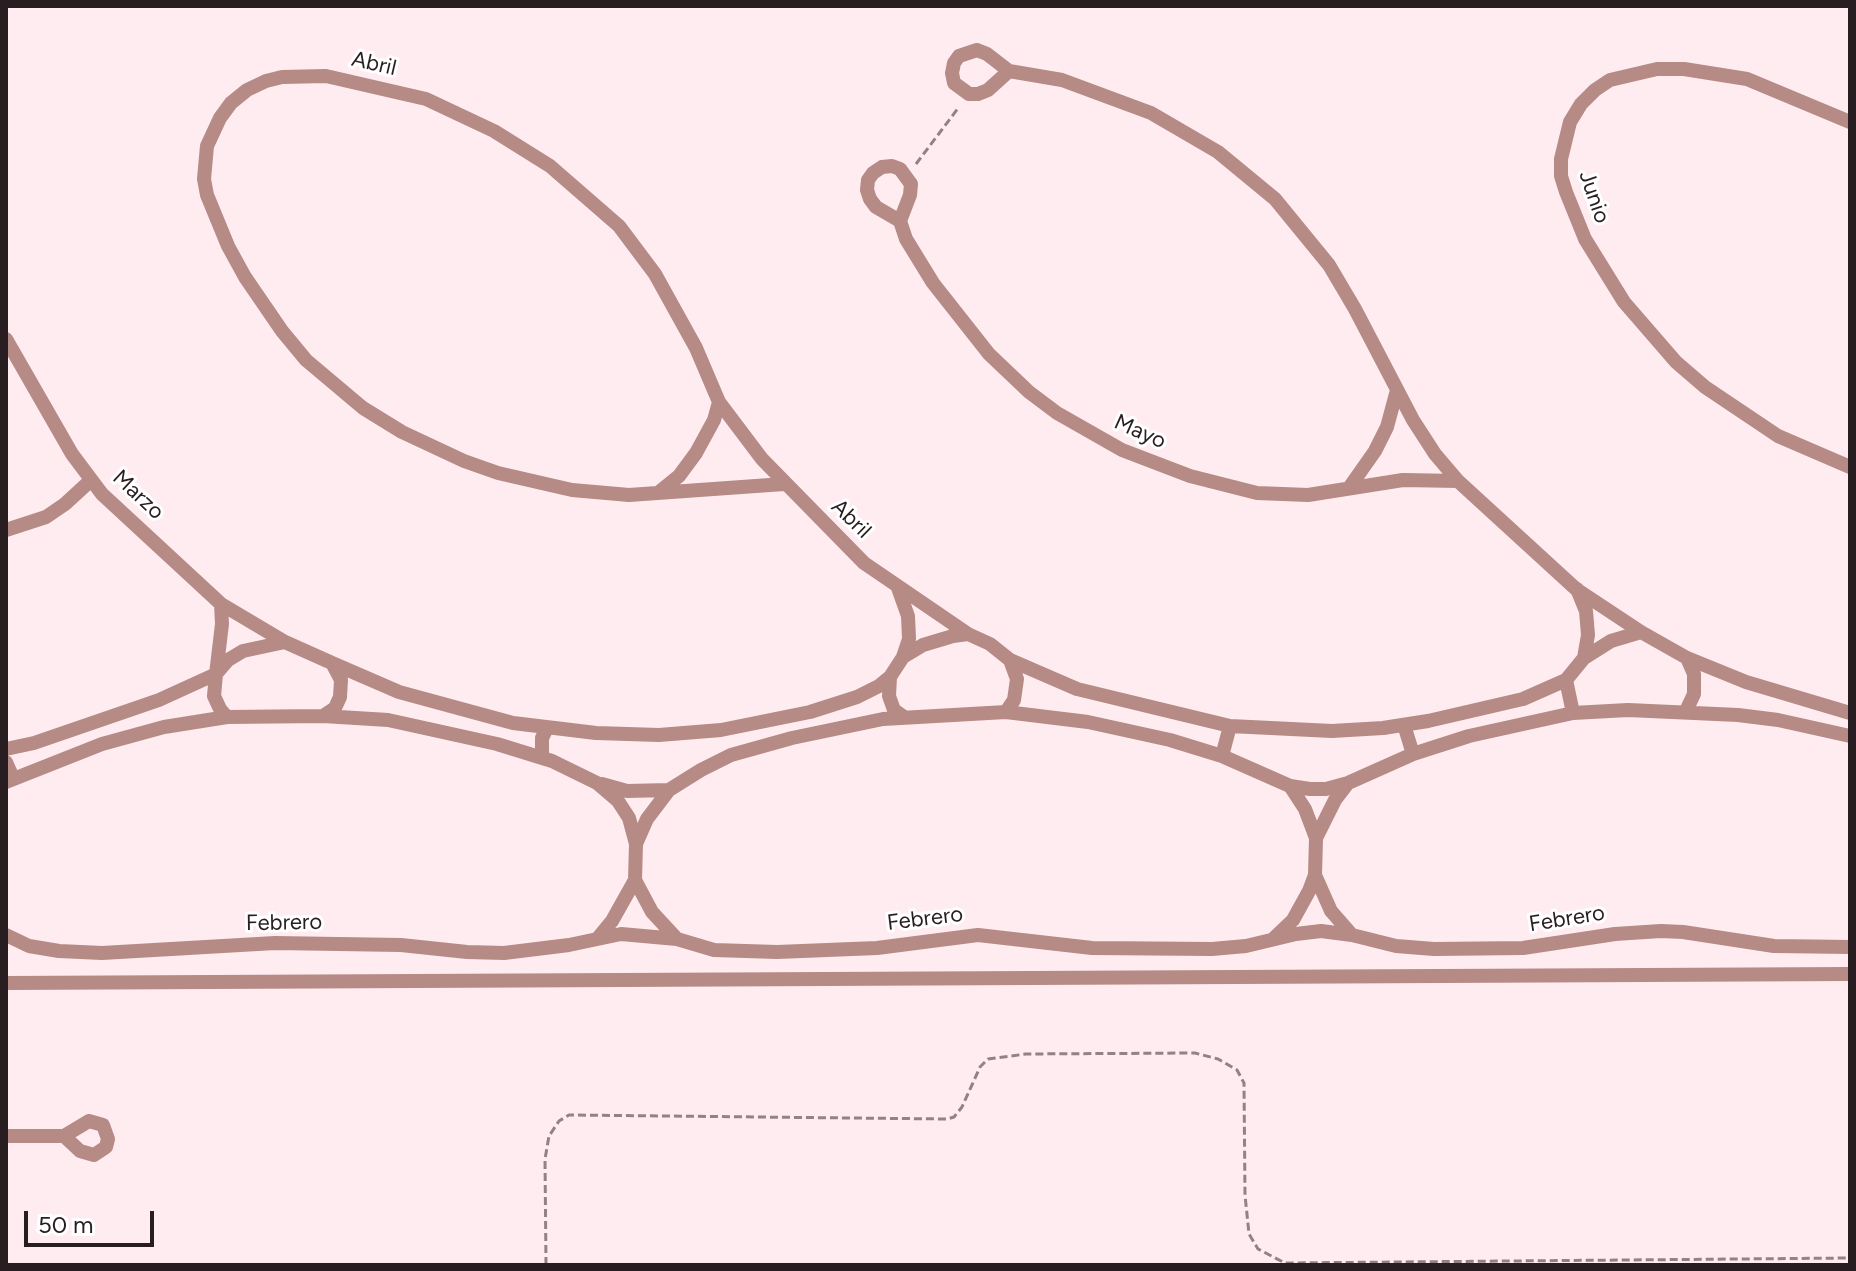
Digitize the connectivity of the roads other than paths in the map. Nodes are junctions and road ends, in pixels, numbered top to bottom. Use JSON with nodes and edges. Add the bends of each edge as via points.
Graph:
{"nodes":[{"id":1,"x":1009,"y":71,"type":"junction"},
{"id":2,"x":1850,"y":122,"type":"edge"},
{"id":3,"x":900,"y":221,"type":"junction"},
{"id":4,"x":6,"y":339,"type":"edge"},
{"id":5,"x":1397,"y":390,"type":"junction"},
{"id":6,"x":719,"y":402,"type":"junction"},
{"id":7,"x":1850,"y":467,"type":"edge"},
{"id":8,"x":90,"y":481,"type":"junction"},
{"id":9,"x":1458,"y":481,"type":"junction"},
{"id":10,"x":784,"y":484,"type":"junction"},
{"id":11,"x":1349,"y":488,"type":"junction"},
{"id":12,"x":658,"y":493,"type":"junction"},
{"id":13,"x":6,"y":530,"type":"edge"},
{"id":14,"x":898,"y":588,"type":"junction"},
{"id":15,"x":1576,"y":589,"type":"junction"},
{"id":16,"x":221,"y":604,"type":"junction"},
{"id":17,"x":1641,"y":632,"type":"junction"},
{"id":18,"x":968,"y":634,"type":"junction"},
{"id":19,"x":285,"y":642,"type":"junction"},
{"id":20,"x":903,"y":657,"type":"junction"},
{"id":21,"x":1584,"y":658,"type":"junction"},
{"id":22,"x":1687,"y":658,"type":"junction"},
{"id":23,"x":1010,"y":660,"type":"junction"},
{"id":24,"x":332,"y":663,"type":"junction"},
{"id":25,"x":216,"y":674,"type":"junction"},
{"id":26,"x":890,"y":677,"type":"junction"},
{"id":27,"x":1566,"y":680,"type":"junction"},
{"id":28,"x":1686,"y":711,"type":"junction"},
{"id":29,"x":1006,"y":712,"type":"junction"},
{"id":30,"x":1573,"y":713,"type":"junction"},
{"id":31,"x":1850,"y":713,"type":"edge"},
{"id":32,"x":323,"y":716,"type":"junction"},
{"id":33,"x":227,"y":717,"type":"junction"},
{"id":34,"x":904,"y":717,"type":"junction"},
{"id":35,"x":1404,"y":725,"type":"junction"},
{"id":36,"x":1230,"y":726,"type":"junction"},
{"id":37,"x":547,"y":728,"type":"junction"},
{"id":38,"x":721,"y":730,"type":"junction"},
{"id":39,"x":1850,"y":736,"type":"edge"},
{"id":40,"x":6,"y":749,"type":"edge"},
{"id":41,"x":1413,"y":754,"type":"junction"},
{"id":42,"x":731,"y":755,"type":"junction"},
{"id":43,"x":1222,"y":756,"type":"junction"},
{"id":44,"x":542,"y":758,"type":"junction"},
{"id":45,"x":6,"y":762,"type":"edge"},
{"id":46,"x":9,"y":780,"type":"edge"},
{"id":47,"x":597,"y":783,"type":"junction"},
{"id":48,"x":1348,"y":783,"type":"junction"},
{"id":49,"x":1290,"y":786,"type":"junction"},
{"id":50,"x":669,"y":790,"type":"junction"},
{"id":51,"x":1316,"y":838,"type":"junction"},
{"id":52,"x":636,"y":844,"type":"junction"},
{"id":53,"x":1315,"y":875,"type":"junction"},
{"id":54,"x":635,"y":880,"type":"junction"},
{"id":55,"x":6,"y":935,"type":"edge"},
{"id":56,"x":1352,"y":935,"type":"junction"},
{"id":57,"x":598,"y":938,"type":"junction"},
{"id":58,"x":677,"y":939,"type":"junction"},
{"id":59,"x":1273,"y":939,"type":"junction"},
{"id":60,"x":1850,"y":947,"type":"edge"},
{"id":61,"x":1850,"y":974,"type":"edge"},
{"id":62,"x":6,"y":983,"type":"edge"},
{"id":63,"x":6,"y":1136,"type":"edge"},
{"id":64,"x":64,"y":1136,"type":"dead end"}],
"edges":[{"from":1,"to":1,"type":"street","via":[[977,50],[959,56],[952,73],[954,83],[978,94]]},
{"from":1,"to":5,"type":"street","via":[[1062,80],[1151,113],[1245,173],[1275,199],[1329,265]]},
{"from":2,"to":7,"type":"street","name":"Junio","via":[[1747,79],[1657,69],[1610,80],[1595,90],[1570,122],[1561,159],[1564,184],[1585,239],[1656,342],[1705,387],[1778,436]]},
{"from":3,"to":3,"type":"street","via":[[870,199],[868,180],[882,167],[892,166],[911,184]]},
{"from":3,"to":11,"type":"street","name":"Mayo","via":[[933,283],[989,354],[1029,392],[1085,430],[1154,464],[1257,493],[1308,495]]},
{"from":4,"to":8,"type":"street","name":"Marzo"},
{"from":5,"to":9,"type":"street","via":[[1435,454]]},
{"from":5,"to":11,"type":"street","via":[[1387,427]]},
{"from":6,"to":10,"type":"street","name":"Abril"},
{"from":6,"to":12,"type":"street","via":[[696,453]]},
{"from":6,"to":12,"type":"street","name":"Abril","via":[[676,308],[635,246],[574,184],[512,141],[426,99],[326,76],[266,81],[247,90],[220,118],[204,165],[216,220],[245,277],[282,331],[331,383],[402,432],[498,473],[606,495]]},
{"from":8,"to":13,"type":"street","via":[[46,517]]},
{"from":8,"to":16,"type":"street","name":"Marzo"},
{"from":9,"to":11,"type":"street","name":"Mayo","via":[[1403,480]]},
{"from":9,"to":15,"type":"street"},
{"from":10,"to":12,"type":"street","name":"Abril"},
{"from":10,"to":14,"type":"street","name":"Abril"},
{"from":14,"to":18,"type":"street","name":"Abril"},
{"from":14,"to":20,"type":"street","via":[[908,616]]},
{"from":15,"to":17,"type":"street"},
{"from":15,"to":21,"type":"street","via":[[1586,611]]},
{"from":16,"to":19,"type":"street","name":"Marzo"},
{"from":16,"to":25,"type":"street"},
{"from":17,"to":21,"type":"street","via":[[1611,641]]},
{"from":17,"to":22,"type":"street"},
{"from":18,"to":20,"type":"street","via":[[923,645]]},
{"from":18,"to":23,"type":"street"},
{"from":19,"to":24,"type":"street","name":"Marzo"},
{"from":19,"to":25,"type":"street","via":[[243,651]]},
{"from":20,"to":26,"type":"street"},
{"from":21,"to":27,"type":"street"},
{"from":22,"to":28,"type":"street","via":[[1694,694]]},
{"from":22,"to":31,"type":"street"},
{"from":23,"to":29,"type":"street","via":[[1017,679]]},
{"from":23,"to":36,"type":"street","via":[[1077,689]]},
{"from":24,"to":32,"type":"street","via":[[341,680],[340,697]]},
{"from":24,"to":37,"type":"street","name":"Marzo","via":[[435,703]]},
{"from":25,"to":33,"type":"street","via":[[214,696]]},
{"from":25,"to":40,"type":"street","via":[[159,700]]},
{"from":26,"to":34,"type":"street","via":[[889,696],[894,710]]},
{"from":26,"to":38,"type":"street","name":"Marzo","via":[[857,697],[810,712]]},
{"from":27,"to":30,"type":"street"},
{"from":27,"to":35,"type":"street","via":[[1523,699]]},
{"from":28,"to":30,"type":"street"},
{"from":28,"to":39,"type":"street","via":[[1778,720]]},
{"from":29,"to":34,"type":"street"},
{"from":29,"to":43,"type":"street","via":[[1117,727]]},
{"from":30,"to":41,"type":"street"},
{"from":32,"to":33,"type":"street"},
{"from":32,"to":44,"type":"street","via":[[432,728]]},
{"from":33,"to":46,"type":"street","via":[[114,740]]},
{"from":34,"to":42,"type":"street","via":[[843,726]]},
{"from":35,"to":36,"type":"street","via":[[1332,731]]},
{"from":35,"to":41,"type":"street"},
{"from":36,"to":43,"type":"street"},
{"from":37,"to":38,"type":"street","name":"Marzo","via":[[659,735]]},
{"from":37,"to":44,"type":"street"},
{"from":38,"to":42,"type":"street"},
{"from":41,"to":48,"type":"street"},
{"from":42,"to":50,"type":"street"},
{"from":43,"to":49,"type":"street"},
{"from":44,"to":47,"type":"street"},
{"from":45,"to":46,"type":"street"},
{"from":47,"to":50,"type":"street","via":[[627,791]]},
{"from":47,"to":52,"type":"street","via":[[629,818]]},
{"from":48,"to":49,"type":"street","via":[[1326,789]]},
{"from":48,"to":51,"type":"street"},
{"from":49,"to":51,"type":"street"},
{"from":50,"to":52,"type":"street"},
{"from":51,"to":53,"type":"street"},
{"from":52,"to":54,"type":"street"},
{"from":53,"to":56,"type":"street","via":[[1331,911]]},
{"from":53,"to":59,"type":"street","via":[[1293,920]]},
{"from":54,"to":57,"type":"street"},
{"from":54,"to":58,"type":"street","via":[[652,912]]},
{"from":55,"to":57,"type":"street","name":"Febrero","via":[[29,946],[102,953],[275,943],[504,953]]},
{"from":56,"to":59,"type":"street","name":"Febrero","via":[[1321,931]]},
{"from":56,"to":60,"type":"street","name":"Febrero","via":[[1434,949],[1523,948],[1661,931],[1774,946]]},
{"from":57,"to":58,"type":"street","name":"Febrero","via":[[621,934]]},
{"from":58,"to":59,"type":"street","name":"Febrero","via":[[714,950],[777,952],[877,948],[978,935],[1092,948],[1212,949]]},
{"from":61,"to":62,"type":"street"},
{"from":63,"to":64,"type":"street"}]}
